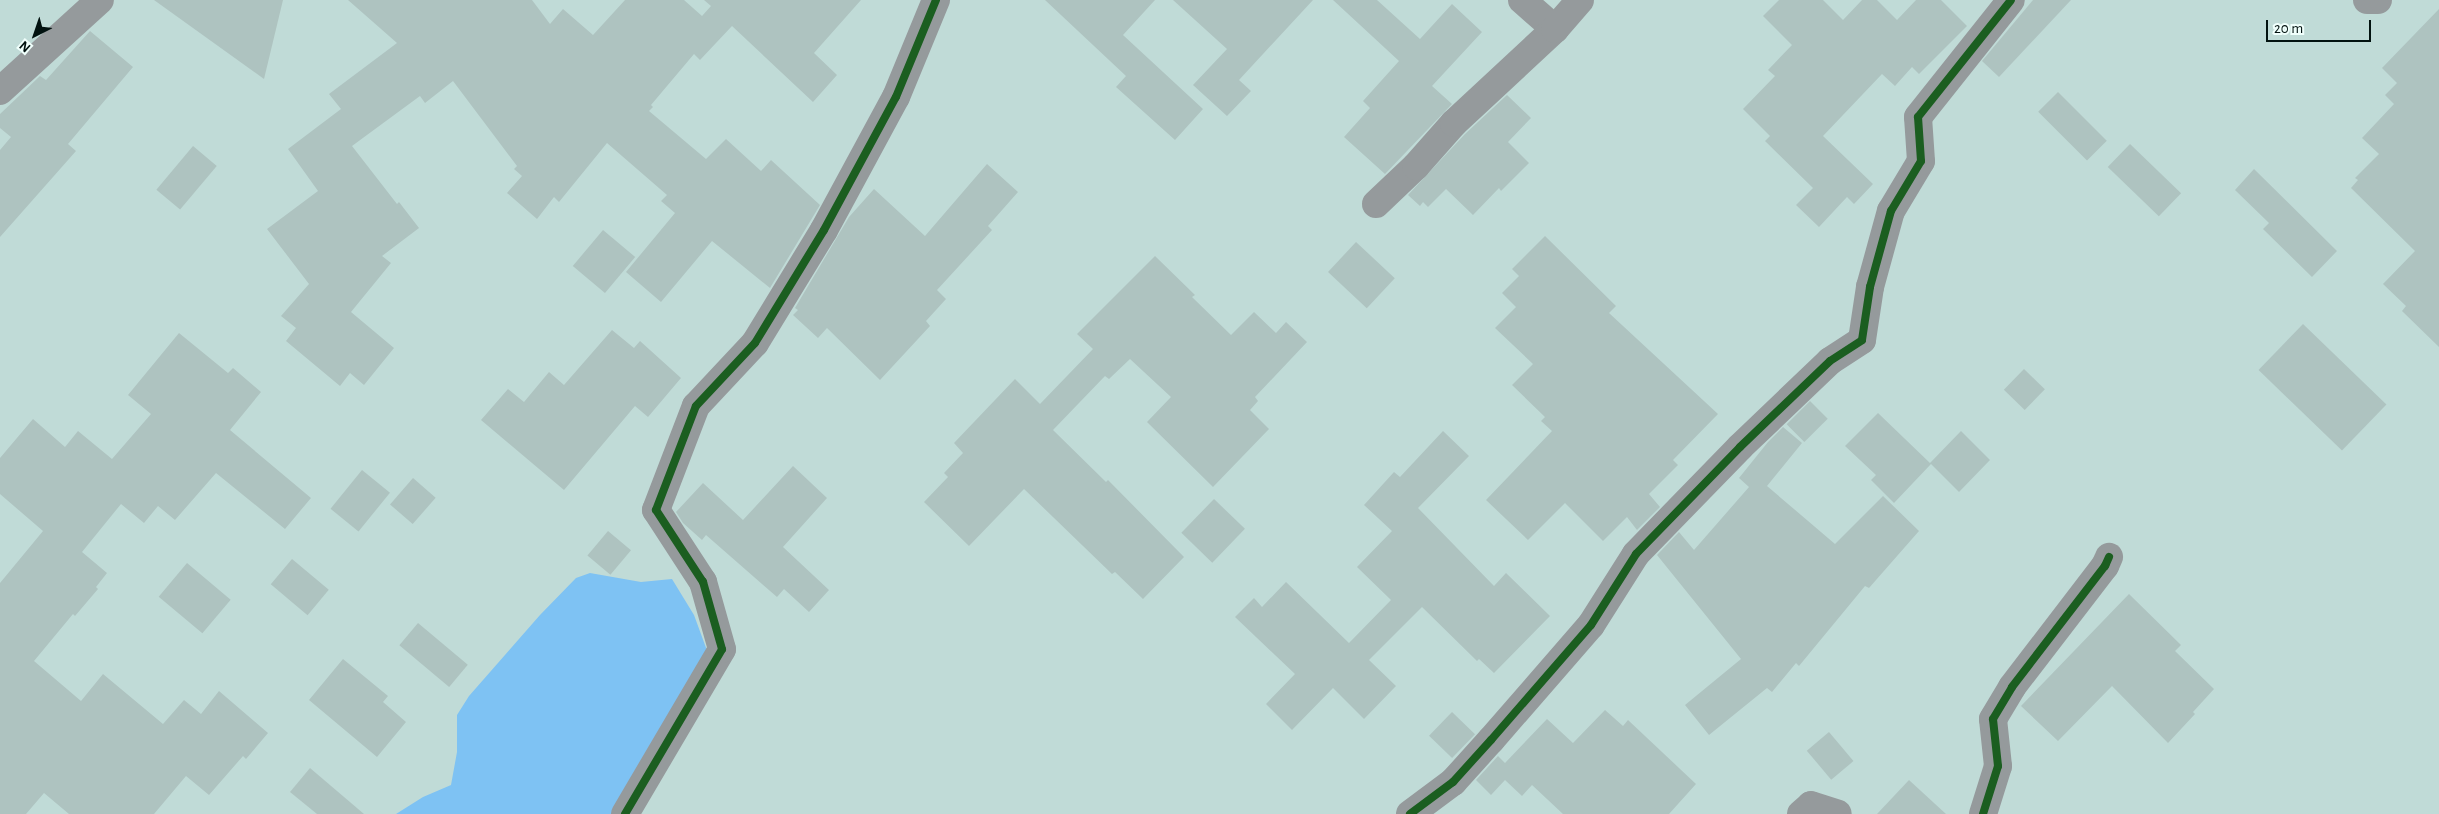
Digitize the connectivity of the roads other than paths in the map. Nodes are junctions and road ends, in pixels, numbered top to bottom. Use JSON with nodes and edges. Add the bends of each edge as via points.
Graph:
{"nodes":[{"id":1,"x":100,"y":0,"type":"edge"},
{"id":2,"x":936,"y":0,"type":"edge"},
{"id":3,"x":1522,"y":0,"type":"edge"},
{"id":4,"x":1580,"y":0,"type":"edge"},
{"id":5,"x":2011,"y":0,"type":"edge"},
{"id":6,"x":2368,"y":0,"type":"edge"},
{"id":7,"x":2378,"y":0,"type":"edge"},
{"id":8,"x":1555,"y":29,"type":"junction"},
{"id":9,"x":0,"y":91,"type":"edge"},
{"id":10,"x":1376,"y":204,"type":"dead end"},
{"id":11,"x":2109,"y":557,"type":"dead end"},
{"id":12,"x":625,"y":814,"type":"edge"},
{"id":13,"x":1410,"y":814,"type":"edge"},
{"id":14,"x":1801,"y":814,"type":"edge"},
{"id":15,"x":1838,"y":814,"type":"edge"},
{"id":16,"x":1982,"y":814,"type":"edge"}],
"edges":[{"from":1,"to":9,"type":"street"},
{"from":2,"to":12,"type":"street","via":[[896,97],[824,230],[756,343],[696,406],[656,510],[704,582],[722,649]]},
{"from":3,"to":8,"type":"street"},
{"from":4,"to":8,"type":"street"},
{"from":5,"to":13,"type":"street","via":[[1918,117],[1921,161],[1890,211],[1870,287],[1862,340],[1830,360],[1636,554],[1591,624],[1553,669],[1453,782]]},
{"from":6,"to":7,"type":"street"},
{"from":8,"to":10,"type":"street","via":[[1454,123]]},
{"from":11,"to":16,"type":"street","via":[[2106,566],[2012,687],[1993,719],[1998,766]]},
{"from":14,"to":15,"type":"street","via":[[1811,804]]}]}
